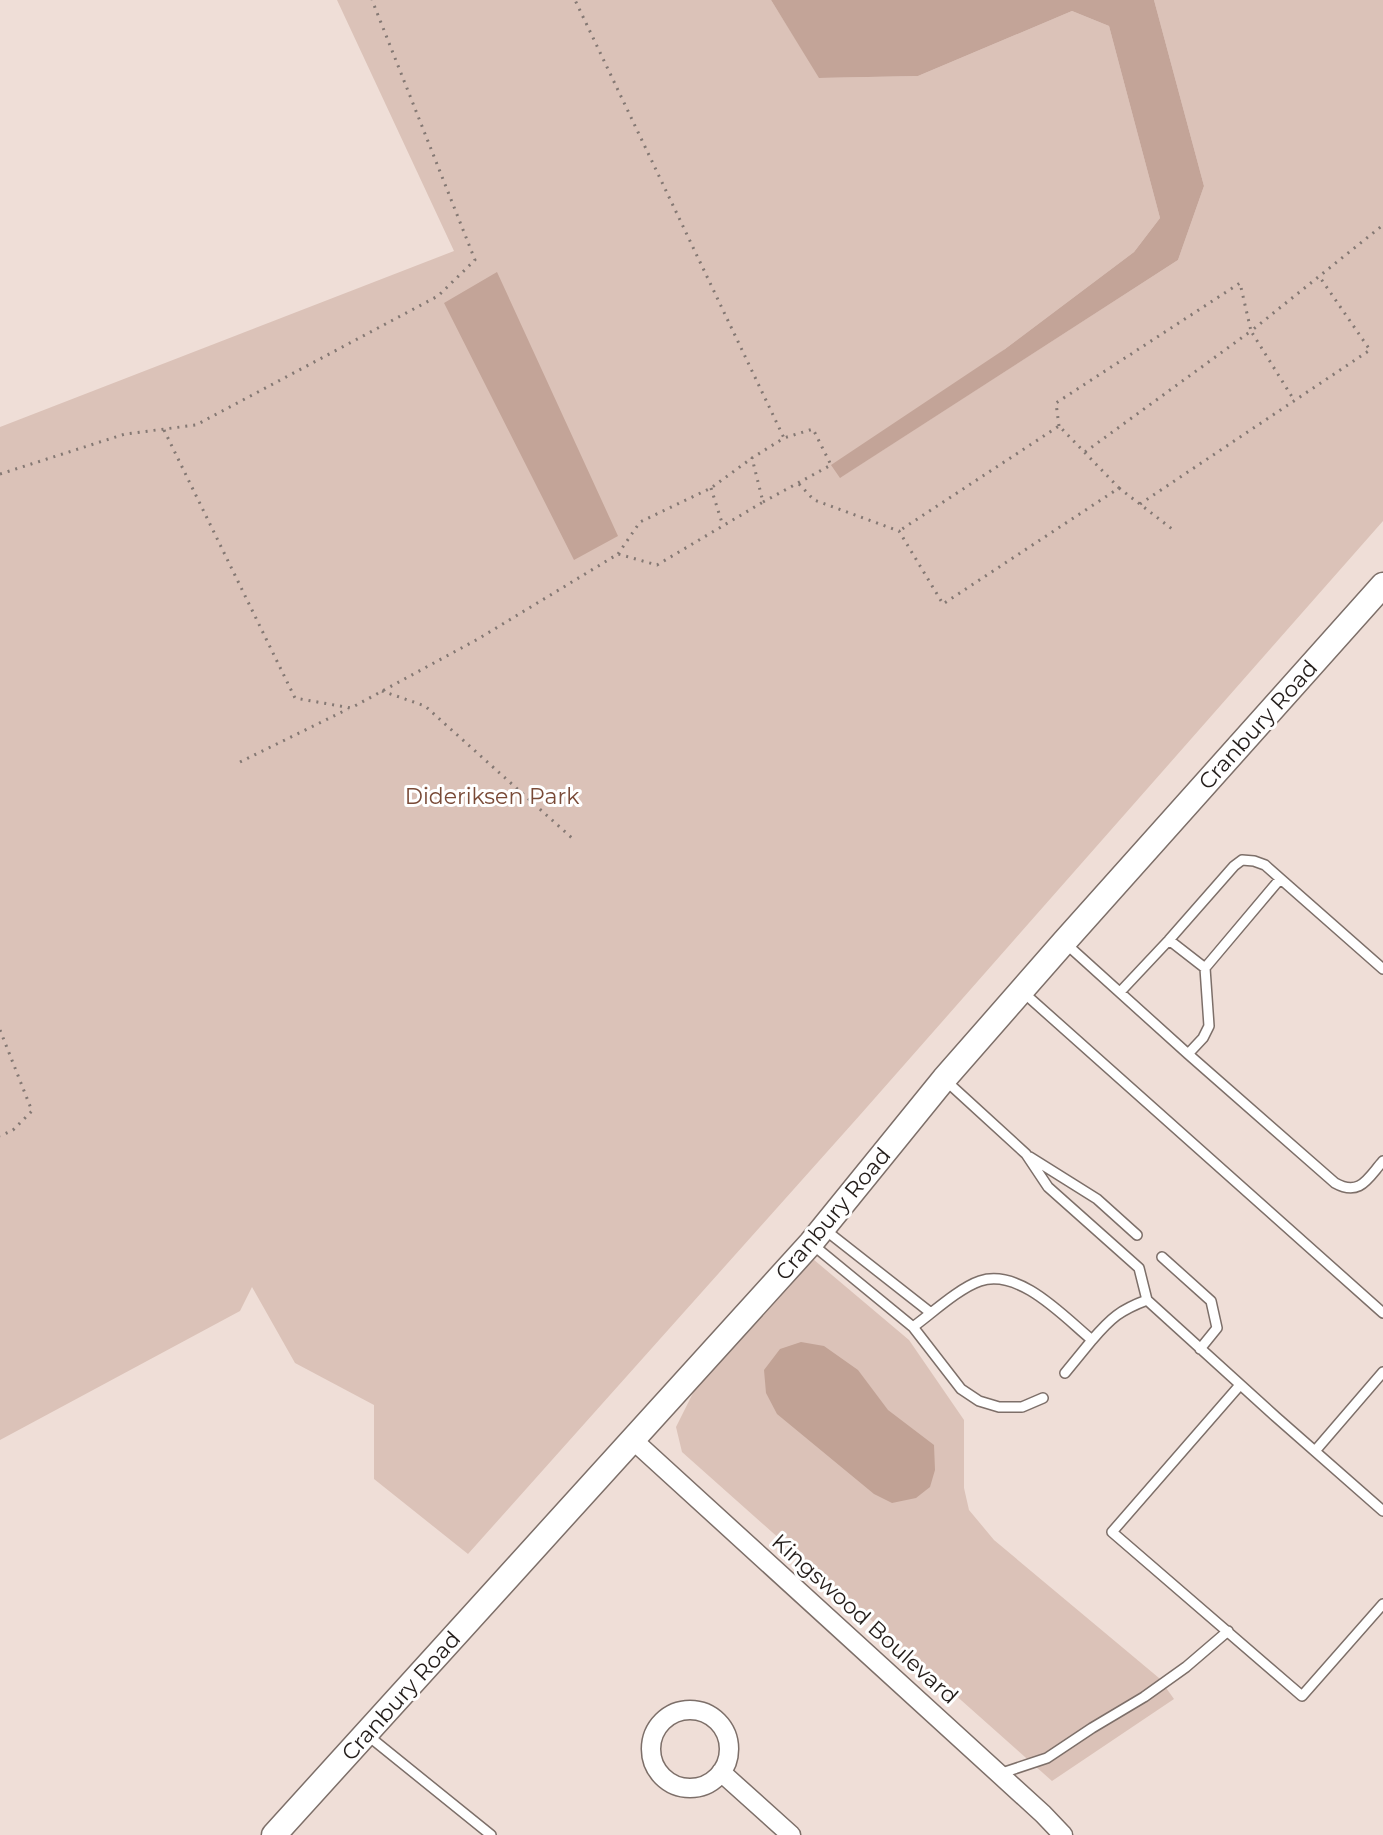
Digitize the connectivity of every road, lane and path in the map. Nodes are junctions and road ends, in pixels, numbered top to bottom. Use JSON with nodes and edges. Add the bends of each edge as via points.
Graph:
{"nodes":[{"id":1,"x":372,"y":0,"type":"edge"},
{"id":2,"x":575,"y":0,"type":"edge"},
{"id":3,"x":1383,"y":225,"type":"edge"},
{"id":4,"x":1319,"y":276,"type":"junction"},
{"id":5,"x":1251,"y":331,"type":"junction"},
{"id":6,"x":1294,"y":400,"type":"junction"},
{"id":7,"x":1059,"y":426,"type":"junction"},
{"id":8,"x":164,"y":430,"type":"junction"},
{"id":9,"x":784,"y":438,"type":"junction"},
{"id":10,"x":1085,"y":452,"type":"junction"},
{"id":11,"x":752,"y":458,"type":"junction"},
{"id":12,"x":0,"y":474,"type":"edge"},
{"id":13,"x":799,"y":484,"type":"junction"},
{"id":14,"x":711,"y":488,"type":"junction"},
{"id":15,"x":1119,"y":488,"type":"junction"},
{"id":16,"x":763,"y":502,"type":"junction"},
{"id":17,"x":1140,"y":504,"type":"junction"},
{"id":18,"x":723,"y":526,"type":"junction"},
{"id":19,"x":899,"y":531,"type":"junction"},
{"id":20,"x":1176,"y":532,"type":"dead end"},
{"id":21,"x":618,"y":554,"type":"junction"},
{"id":22,"x":1383,"y":585,"type":"edge"},
{"id":23,"x":382,"y":691,"type":"junction"},
{"id":24,"x":351,"y":708,"type":"junction"},
{"id":25,"x":240,"y":762,"type":"dead end"},
{"id":26,"x":572,"y":838,"type":"dead end"},
{"id":27,"x":1280,"y":879,"type":"junction"},
{"id":28,"x":1169,"y":940,"type":"junction"},
{"id":29,"x":1064,"y":942,"type":"junction"},
{"id":30,"x":1205,"y":968,"type":"junction"},
{"id":31,"x":1383,"y":969,"type":"edge"},
{"id":32,"x":1021,"y":991,"type":"junction"},
{"id":33,"x":1121,"y":991,"type":"junction"},
{"id":34,"x":0,"y":1030,"type":"edge"},
{"id":35,"x":1188,"y":1054,"type":"junction"},
{"id":36,"x":944,"y":1079,"type":"junction"},
{"id":37,"x":0,"y":1136,"type":"edge"},
{"id":38,"x":1026,"y":1154,"type":"junction"},
{"id":39,"x":1383,"y":1161,"type":"edge"},
{"id":40,"x":1137,"y":1235,"type":"dead end"},
{"id":41,"x":817,"y":1236,"type":"junction"},
{"id":42,"x":1162,"y":1257,"type":"dead end"},
{"id":43,"x":1147,"y":1300,"type":"junction"},
{"id":44,"x":931,"y":1313,"type":"junction"},
{"id":45,"x":1383,"y":1313,"type":"edge"},
{"id":46,"x":913,"y":1327,"type":"junction"},
{"id":47,"x":1092,"y":1340,"type":"junction"},
{"id":48,"x":1200,"y":1349,"type":"junction"},
{"id":49,"x":1383,"y":1372,"type":"edge"},
{"id":50,"x":1065,"y":1373,"type":"dead end"},
{"id":51,"x":1240,"y":1385,"type":"junction"},
{"id":52,"x":1043,"y":1398,"type":"dead end"},
{"id":53,"x":633,"y":1440,"type":"junction"},
{"id":54,"x":1315,"y":1451,"type":"junction"},
{"id":55,"x":1383,"y":1511,"type":"edge"},
{"id":56,"x":1383,"y":1604,"type":"edge"},
{"id":57,"x":1228,"y":1631,"type":"junction"},
{"id":58,"x":366,"y":1734,"type":"junction"},
{"id":59,"x":721,"y":1772,"type":"junction"},
{"id":60,"x":999,"y":1774,"type":"junction"},
{"id":61,"x":274,"y":1835,"type":"edge"},
{"id":62,"x":491,"y":1835,"type":"edge"},
{"id":63,"x":791,"y":1835,"type":"edge"},
{"id":64,"x":1063,"y":1835,"type":"edge"}],
"edges":[{"from":1,"to":8,"type":"path","via":[[475,260],[438,296],[196,425]]},
{"from":2,"to":9,"type":"path"},
{"from":3,"to":4,"type":"path"},
{"from":4,"to":5,"type":"path"},
{"from":4,"to":6,"type":"path","via":[[1370,350]]},
{"from":5,"to":6,"type":"path"},
{"from":5,"to":7,"type":"path","via":[[1240,283],[1056,403]]},
{"from":5,"to":10,"type":"path"},
{"from":6,"to":17,"type":"path"},
{"from":7,"to":10,"type":"path"},
{"from":7,"to":19,"type":"path"},
{"from":8,"to":12,"type":"path","via":[[125,434]]},
{"from":8,"to":24,"type":"path","via":[[295,698]]},
{"from":9,"to":11,"type":"path"},
{"from":9,"to":13,"type":"path","via":[[813,429],[831,465]]},
{"from":10,"to":15,"type":"path"},
{"from":11,"to":14,"type":"path"},
{"from":11,"to":16,"type":"path"},
{"from":13,"to":16,"type":"path"},
{"from":13,"to":19,"type":"path","via":[[814,500]]},
{"from":14,"to":18,"type":"path"},
{"from":14,"to":21,"type":"path","via":[[640,522]]},
{"from":15,"to":17,"type":"path"},
{"from":15,"to":19,"type":"path","via":[[943,604]]},
{"from":16,"to":18,"type":"path"},
{"from":17,"to":20,"type":"path"},
{"from":18,"to":21,"type":"path","via":[[657,565]]},
{"from":21,"to":23,"type":"path"},
{"from":22,"to":29,"type":"main road","name":"Cranbury Road"},
{"from":23,"to":24,"type":"path"},
{"from":23,"to":26,"type":"path","via":[[425,706]]},
{"from":24,"to":25,"type":"path"},
{"from":27,"to":28,"type":"lane","via":[[1265,865],[1242,860]]},
{"from":27,"to":30,"type":"lane"},
{"from":27,"to":31,"type":"lane"},
{"from":28,"to":30,"type":"lane"},
{"from":28,"to":33,"type":"lane"},
{"from":29,"to":32,"type":"main road","name":"Cranbury Road"},
{"from":29,"to":33,"type":"lane"},
{"from":30,"to":35,"type":"lane","via":[[1209,1026]]},
{"from":32,"to":36,"type":"main road","name":"Cranbury Road"},
{"from":32,"to":45,"type":"lane"},
{"from":33,"to":35,"type":"lane"},
{"from":34,"to":37,"type":"path","via":[[32,1111]]},
{"from":35,"to":39,"type":"lane","via":[[1344,1188],[1360,1186]]},
{"from":36,"to":38,"type":"lane"},
{"from":36,"to":41,"type":"main road","name":"Cranbury Road"},
{"from":38,"to":40,"type":"lane","via":[[1097,1199]]},
{"from":38,"to":43,"type":"lane","via":[[1048,1187],[1139,1268]]},
{"from":41,"to":44,"type":"lane"},
{"from":41,"to":46,"type":"lane"},
{"from":41,"to":53,"type":"main road","name":"Cranbury Road"},
{"from":42,"to":48,"type":"lane","via":[[1211,1301],[1217,1328]]},
{"from":43,"to":47,"type":"lane","via":[[1109,1320]]},
{"from":43,"to":48,"type":"lane"},
{"from":44,"to":46,"type":"lane"},
{"from":44,"to":47,"type":"lane","via":[[981,1281],[1006,1279],[1027,1287]]},
{"from":46,"to":52,"type":"lane","via":[[961,1389],[979,1401],[1022,1407]]},
{"from":47,"to":50,"type":"lane"},
{"from":48,"to":51,"type":"lane"},
{"from":49,"to":54,"type":"lane"},
{"from":51,"to":54,"type":"lane"},
{"from":51,"to":57,"type":"lane","via":[[1112,1532]]},
{"from":53,"to":58,"type":"main road","name":"Cranbury Road"},
{"from":53,"to":60,"type":"street","name":"Kingswood Boulevard"},
{"from":54,"to":55,"type":"lane"},
{"from":56,"to":57,"type":"lane","via":[[1302,1696]]},
{"from":57,"to":60,"type":"lane","via":[[1144,1697],[1047,1758]]},
{"from":58,"to":61,"type":"main road","name":"Cranbury Road"},
{"from":58,"to":62,"type":"lane"},
{"from":59,"to":59,"type":"street","via":[[728,1741],[705,1713],[681,1711],[654,1734],[656,1769],[675,1785],[699,1787]]},
{"from":59,"to":63,"type":"street"},
{"from":60,"to":64,"type":"street","name":"Kingswood Boulevard"}]}
